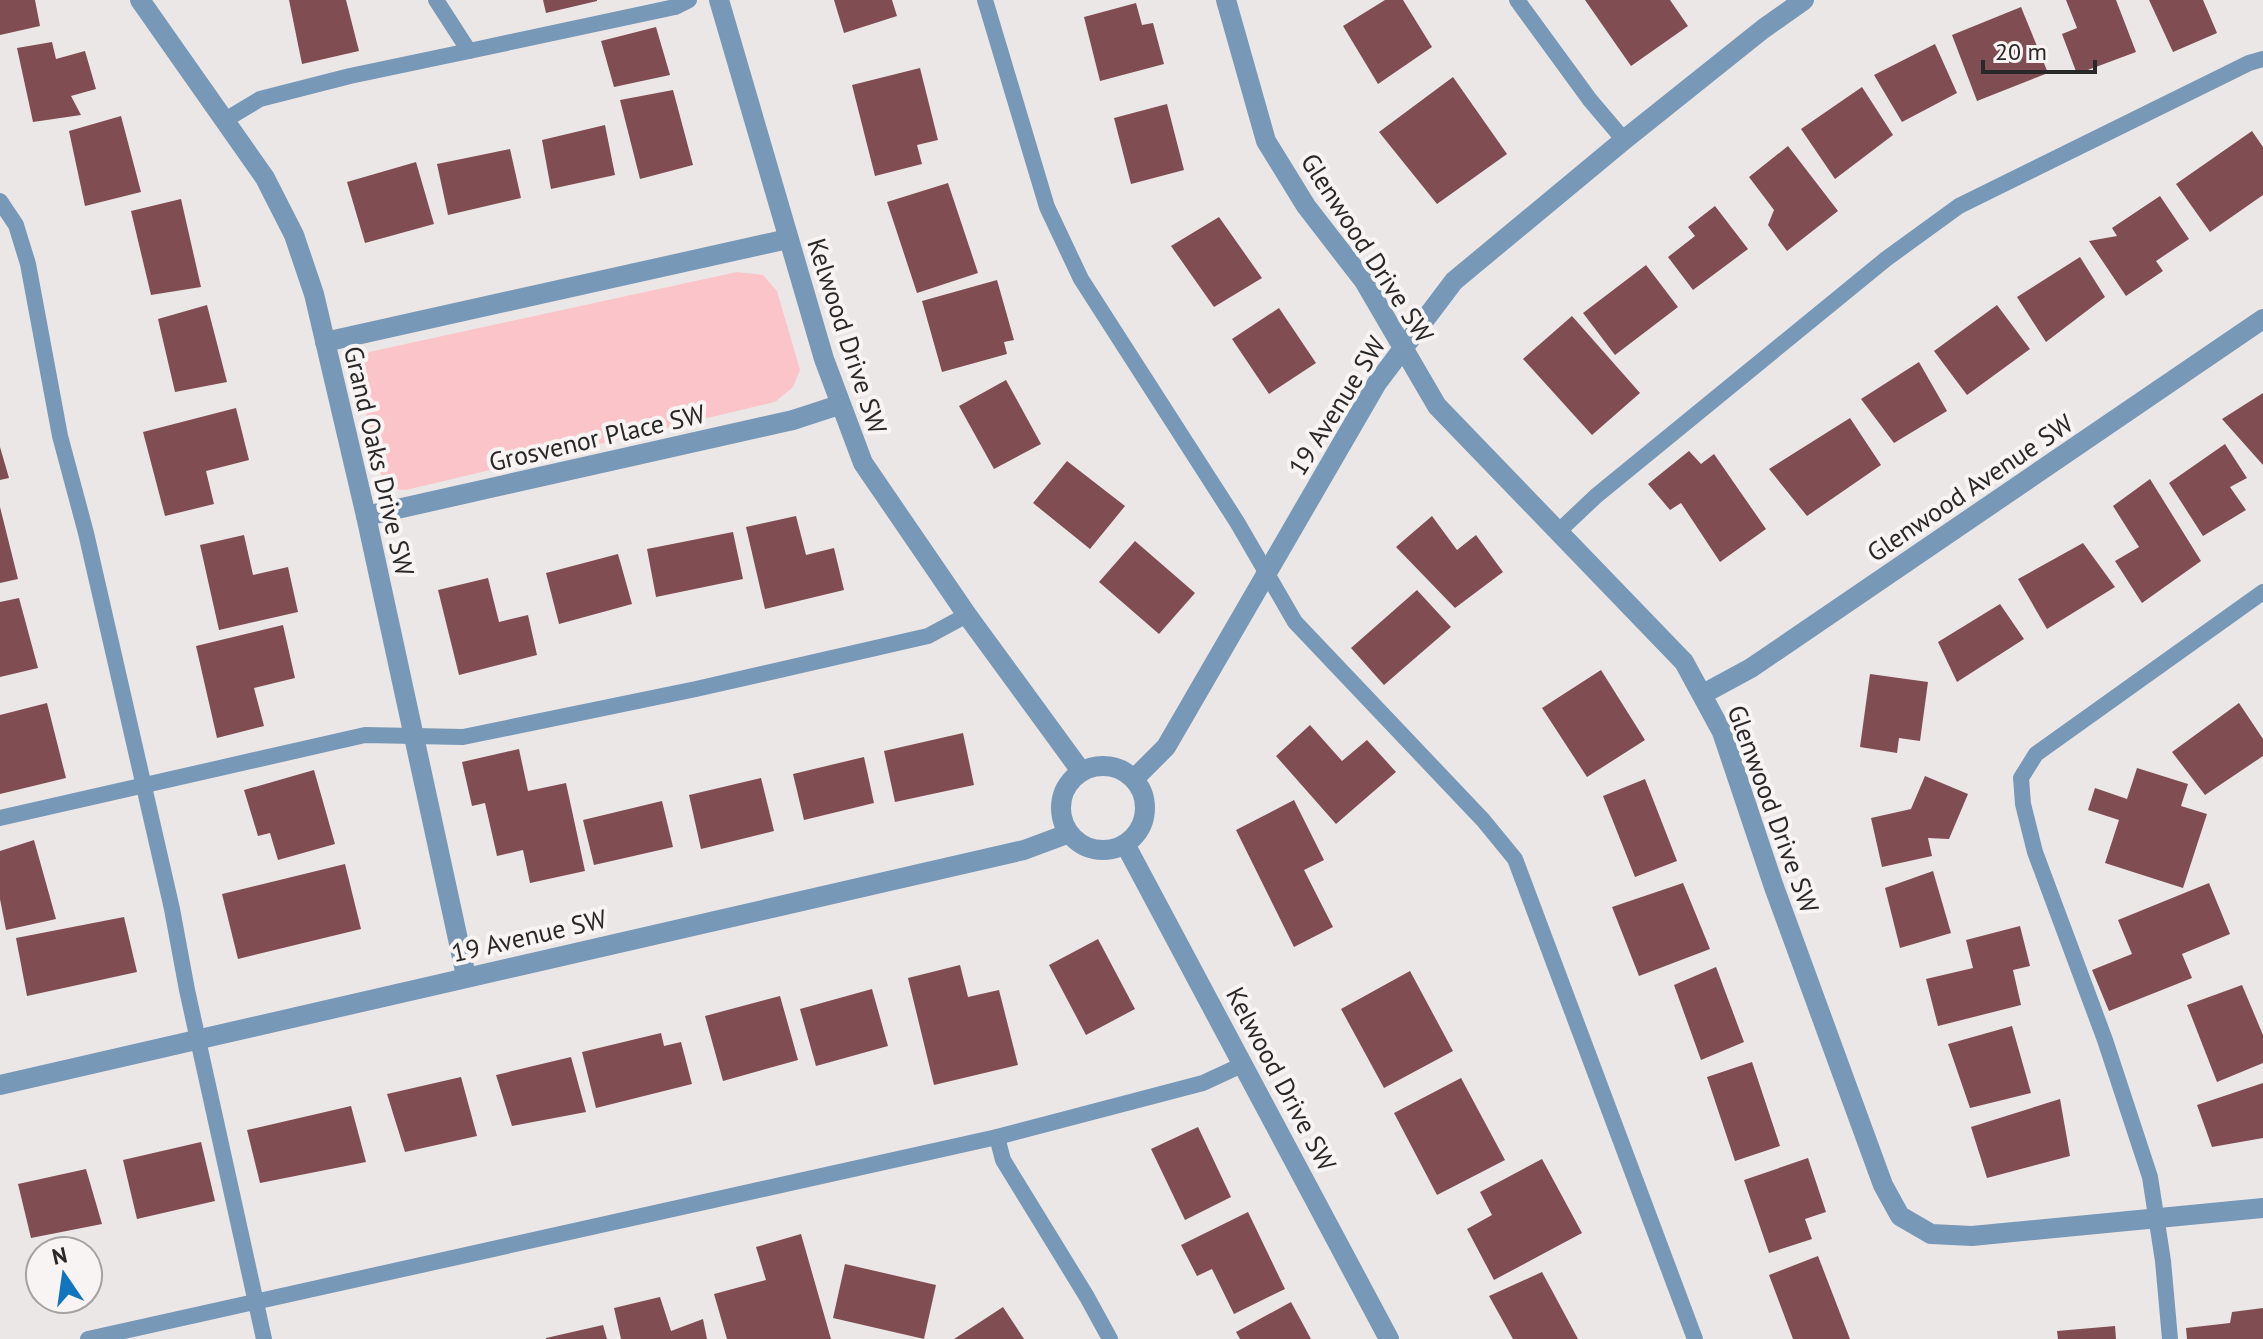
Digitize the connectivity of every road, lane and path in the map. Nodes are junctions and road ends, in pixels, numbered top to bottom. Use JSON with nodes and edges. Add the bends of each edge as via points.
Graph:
{"nodes":[{"id":1,"x":140,"y":0,"type":"edge"},
{"id":2,"x":436,"y":0,"type":"edge"},
{"id":3,"x":689,"y":0,"type":"edge"},
{"id":4,"x":719,"y":0,"type":"edge"},
{"id":5,"x":985,"y":0,"type":"edge"},
{"id":6,"x":1226,"y":0,"type":"edge"},
{"id":7,"x":1517,"y":0,"type":"edge"},
{"id":8,"x":1804,"y":0,"type":"edge"},
{"id":9,"x":469,"y":51,"type":"junction"},
{"id":10,"x":2263,"y":59,"type":"edge"},
{"id":11,"x":225,"y":120,"type":"junction"},
{"id":12,"x":1624,"y":140,"type":"junction"},
{"id":13,"x":0,"y":201,"type":"edge"},
{"id":14,"x":788,"y":239,"type":"junction"},
{"id":15,"x":2263,"y":319,"type":"edge"},
{"id":16,"x":325,"y":342,"type":"junction"},
{"id":17,"x":1403,"y":348,"type":"junction"},
{"id":18,"x":839,"y":405,"type":"junction"},
{"id":19,"x":366,"y":516,"type":"junction"},
{"id":20,"x":1559,"y":531,"type":"junction"},
{"id":21,"x":1266,"y":572,"type":"junction"},
{"id":22,"x":2263,"y":592,"type":"edge"},
{"id":23,"x":967,"y":615,"type":"junction"},
{"id":24,"x":1703,"y":694,"type":"junction"},
{"id":25,"x":412,"y":735,"type":"junction"},
{"id":26,"x":1081,"y":771,"type":"junction"},
{"id":27,"x":1134,"y":779,"type":"junction"},
{"id":28,"x":143,"y":783,"type":"junction"},
{"id":29,"x":0,"y":818,"type":"edge"},
{"id":30,"x":1067,"y":834,"type":"junction"},
{"id":31,"x":1125,"y":844,"type":"junction"},
{"id":32,"x":466,"y":976,"type":"junction"},
{"id":33,"x":199,"y":1040,"type":"junction"},
{"id":34,"x":1244,"y":1064,"type":"junction"},
{"id":35,"x":0,"y":1085,"type":"edge"},
{"id":36,"x":997,"y":1137,"type":"junction"},
{"id":37,"x":2263,"y":1208,"type":"edge"},
{"id":38,"x":2156,"y":1218,"type":"junction"},
{"id":39,"x":256,"y":1301,"type":"junction"},
{"id":40,"x":88,"y":1339,"type":"edge"},
{"id":41,"x":264,"y":1339,"type":"edge"},
{"id":42,"x":1110,"y":1339,"type":"edge"},
{"id":43,"x":1389,"y":1339,"type":"edge"},
{"id":44,"x":1695,"y":1339,"type":"edge"},
{"id":45,"x":2170,"y":1339,"type":"edge"}],
"edges":[{"from":1,"to":11,"type":"street","name":"Grand Oaks Drive SW"},
{"from":2,"to":9,"type":"lane"},
{"from":3,"to":9,"type":"lane"},
{"from":4,"to":14,"type":"street","name":"Kelwood Drive SW"},
{"from":5,"to":21,"type":"lane","via":[[1047,207],[1074,265]]},
{"from":6,"to":17,"type":"street","name":"Glenwood Drive SW","via":[[1266,141],[1306,206],[1364,281]]},
{"from":7,"to":12,"type":"lane"},
{"from":8,"to":12,"type":"street","name":"19 Avenue SW"},
{"from":9,"to":11,"type":"lane","via":[[260,99]]},
{"from":10,"to":20,"type":"lane","via":[[1959,206],[1886,259]]},
{"from":11,"to":16,"type":"street","name":"Grand Oaks Drive SW","via":[[265,178],[294,235]]},
{"from":12,"to":17,"type":"street","name":"19 Avenue SW","via":[[1454,281]]},
{"from":13,"to":28,"type":"lane","via":[[16,225],[28,264],[60,436]]},
{"from":14,"to":16,"type":"street"},
{"from":14,"to":18,"type":"street","name":"Kelwood Drive SW"},
{"from":15,"to":24,"type":"street","name":"Glenwood Avenue SW","via":[[1751,668]]},
{"from":16,"to":19,"type":"street","name":"Grand Oaks Drive SW"},
{"from":17,"to":20,"type":"street","name":"Glenwood Drive SW","via":[[1437,406]]},
{"from":17,"to":21,"type":"street","name":"19 Avenue SW"},
{"from":18,"to":19,"type":"street","name":"Grosvenor Place SW","via":[[793,420]]},
{"from":18,"to":23,"type":"street","name":"Kelwood Drive SW","via":[[863,463]]},
{"from":19,"to":25,"type":"street","name":"Grand Oaks Drive SW"},
{"from":20,"to":24,"type":"street","name":"Glenwood Drive SW","via":[[1684,662]]},
{"from":21,"to":27,"type":"street","name":"19 Avenue SW","via":[[1166,747]]},
{"from":21,"to":44,"type":"lane","via":[[1295,622],[1515,859]]},
{"from":22,"to":38,"type":"lane","via":[[2036,754],[2021,778],[2035,852],[2105,1040],[2150,1177]]},
{"from":23,"to":25,"type":"lane","via":[[928,636],[696,689],[463,737]]},
{"from":23,"to":26,"type":"street","name":"Kelwood Drive SW"},
{"from":24,"to":38,"type":"street","name":"Glenwood Drive SW","via":[[1722,732],[1877,1170],[1900,1216],[1931,1234],[1972,1236]]},
{"from":25,"to":28,"type":"lane","via":[[365,735]]},
{"from":25,"to":32,"type":"street","name":"Grand Oaks Drive SW"},
{"from":26,"to":27,"type":"street","via":[[1109,766]]},
{"from":26,"to":30,"type":"street","via":[[1064,788],[1059,811]]},
{"from":27,"to":31,"type":"street","via":[[1144,796],[1145,814],[1138,832]]},
{"from":28,"to":29,"type":"lane"},
{"from":28,"to":33,"type":"lane"},
{"from":30,"to":31,"type":"street","via":[[1100,851]]},
{"from":30,"to":32,"type":"street","name":"19 Avenue SW","via":[[1024,850]]},
{"from":31,"to":34,"type":"street","name":"Kelwood Drive SW"},
{"from":32,"to":33,"type":"street","name":"19 Avenue SW"},
{"from":33,"to":35,"type":"street","name":"19 Avenue SW"},
{"from":33,"to":39,"type":"lane"},
{"from":34,"to":36,"type":"lane","via":[[1203,1083]]},
{"from":34,"to":43,"type":"street","name":"Kelwood Drive SW"},
{"from":36,"to":39,"type":"lane"},
{"from":36,"to":42,"type":"lane","via":[[1003,1160]]},
{"from":37,"to":38,"type":"street","name":"Glenwood Drive SW"},
{"from":38,"to":45,"type":"lane"},
{"from":39,"to":40,"type":"lane"},
{"from":39,"to":41,"type":"lane"}]}
